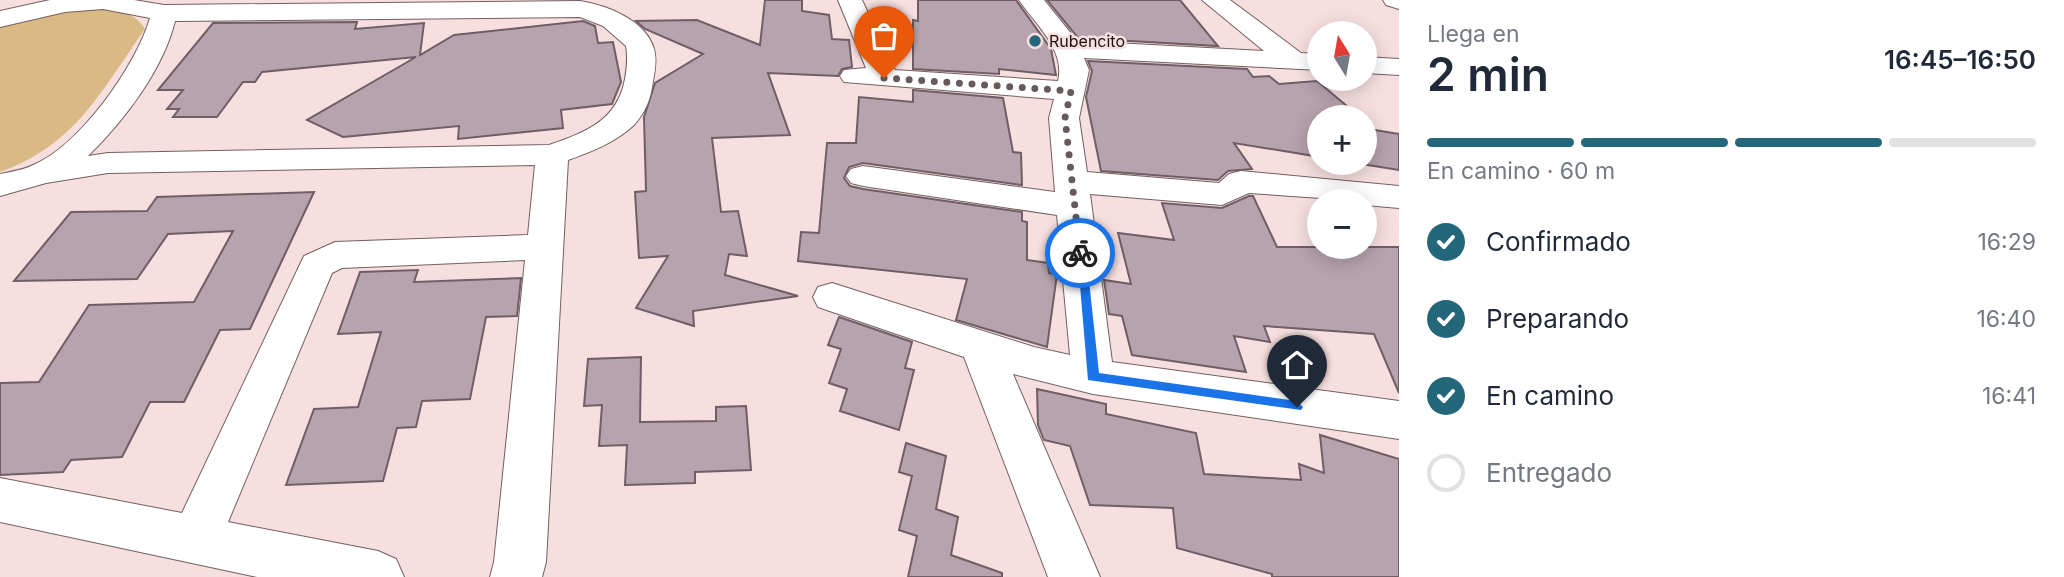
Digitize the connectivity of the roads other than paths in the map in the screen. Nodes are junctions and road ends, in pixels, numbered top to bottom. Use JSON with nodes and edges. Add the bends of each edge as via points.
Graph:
{"nodes":[{"id":1,"x":850,"y":0,"type":"edge"},
{"id":2,"x":1031,"y":0,"type":"edge"},
{"id":3,"x":1214,"y":0,"type":"edge"},
{"id":4,"x":164,"y":13,"type":"junction"},
{"id":5,"x":0,"y":19,"type":"edge"},
{"id":6,"x":1069,"y":49,"type":"junction"},
{"id":7,"x":1306,"y":61,"type":"edge"},
{"id":8,"x":1377,"y":66,"type":"edge"},
{"id":9,"x":1399,"y":67,"type":"edge"},
{"id":10,"x":854,"y":76,"type":"dead end"},
{"id":11,"x":884,"y":78,"type":"junction"},
{"id":12,"x":1071,"y":91,"type":"junction"},
{"id":13,"x":552,"y":155,"type":"junction"},
{"id":14,"x":45,"y":173,"type":"junction"},
{"id":15,"x":863,"y":176,"type":"dead end"},
{"id":16,"x":0,"y":185,"type":"edge"},
{"id":17,"x":1074,"y":194,"type":"junction"},
{"id":18,"x":1399,"y":197,"type":"edge"},
{"id":19,"x":545,"y":247,"type":"junction"},
{"id":20,"x":832,"y":297,"type":"dead end"},
{"id":21,"x":980,"y":346,"type":"junction"},
{"id":22,"x":1093,"y":377,"type":"junction"},
{"id":23,"x":1399,"y":420,"type":"edge"},
{"id":24,"x":0,"y":500,"type":"edge"},
{"id":25,"x":195,"y":540,"type":"junction"},
{"id":26,"x":378,"y":577,"type":"edge"},
{"id":27,"x":516,"y":577,"type":"edge"},
{"id":28,"x":1074,"y":577,"type":"edge"}],
"edges":[{"from":1,"to":11,"type":"street"},
{"from":2,"to":6,"type":"street"},
{"from":3,"to":7,"type":"street"},
{"from":4,"to":5,"type":"street","via":[[103,2],[65,4]]},
{"from":4,"to":13,"type":"street","via":[[593,10],[639,45],[642,54],[635,101],[595,137]]},
{"from":4,"to":14,"type":"street","via":[[160,36],[103,122]]},
{"from":6,"to":7,"type":"street"},
{"from":6,"to":12,"type":"street","via":[[1075,71]]},
{"from":8,"to":9,"type":"street"},
{"from":10,"to":11,"type":"street"},
{"from":11,"to":12,"type":"street"},
{"from":12,"to":17,"type":"street","via":[[1065,118]]},
{"from":13,"to":14,"type":"street","via":[[108,163]]},
{"from":13,"to":19,"type":"street"},
{"from":14,"to":16,"type":"street"},
{"from":15,"to":17,"type":"street"},
{"from":17,"to":18,"type":"street","via":[[1222,194],[1241,181]]},
{"from":17,"to":22,"type":"street"},
{"from":19,"to":25,"type":"street","via":[[334,255],[317,265]]},
{"from":19,"to":27,"type":"street"},
{"from":20,"to":21,"type":"street"},
{"from":21,"to":22,"type":"street"},
{"from":21,"to":28,"type":"street"},
{"from":22,"to":23,"type":"street"},
{"from":24,"to":25,"type":"street"},
{"from":25,"to":26,"type":"street"}]}
